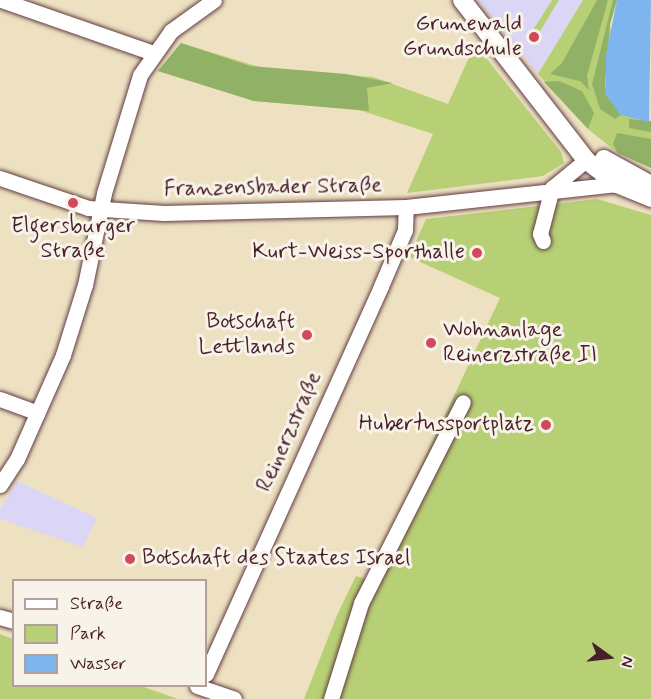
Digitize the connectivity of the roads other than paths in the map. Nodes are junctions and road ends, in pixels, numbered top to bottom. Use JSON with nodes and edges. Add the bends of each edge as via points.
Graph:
{"nodes":[{"id":1,"x":0,"y":0,"type":"edge"},
{"id":2,"x":214,"y":0,"type":"edge"},
{"id":3,"x":462,"y":0,"type":"edge"},
{"id":4,"x":153,"y":53,"type":"junction"},
{"id":5,"x":594,"y":159,"type":"junction"},
{"id":6,"x":0,"y":178,"type":"edge"},
{"id":7,"x":616,"y":183,"type":"junction"},
{"id":8,"x":651,"y":185,"type":"edge"},
{"id":9,"x":552,"y":188,"type":"junction"},
{"id":10,"x":651,"y":198,"type":"edge"},
{"id":11,"x":406,"y":207,"type":"junction"},
{"id":12,"x":100,"y":210,"type":"junction"},
{"id":13,"x":543,"y":241,"type":"dead end"},
{"id":14,"x":0,"y":399,"type":"edge"},
{"id":15,"x":463,"y":402,"type":"dead end"},
{"id":16,"x":38,"y":413,"type":"junction"},
{"id":17,"x":0,"y":485,"type":"edge"},
{"id":18,"x":207,"y":671,"type":"edge"},
{"id":19,"x":203,"y":687,"type":"edge"},
{"id":20,"x":234,"y":699,"type":"edge"},
{"id":21,"x":332,"y":699,"type":"edge"}],
"edges":[{"from":1,"to":4,"type":"street"},
{"from":2,"to":4,"type":"street","via":[[171,32]]},
{"from":3,"to":5,"type":"main road"},
{"from":4,"to":12,"type":"street","via":[[140,75]]},
{"from":5,"to":7,"type":"main road"},
{"from":5,"to":8,"type":"main road"},
{"from":5,"to":9,"type":"street"},
{"from":6,"to":12,"type":"street","name":"Franzensbader Straße"},
{"from":7,"to":9,"type":"street","name":"Franzensbader Straße"},
{"from":7,"to":10,"type":"main road"},
{"from":9,"to":11,"type":"street","name":"Franzensbader Straße"},
{"from":9,"to":13,"type":"street","via":[[540,234]]},
{"from":11,"to":12,"type":"street","name":"Franzensbader Straße","via":[[262,213]]},
{"from":11,"to":18,"type":"street","name":"Reinerzstraße","via":[[405,230],[381,286]]},
{"from":12,"to":16,"type":"street","via":[[76,314]]},
{"from":14,"to":16,"type":"street"},
{"from":15,"to":21,"type":"street","via":[[361,603]]},
{"from":16,"to":17,"type":"street"},
{"from":19,"to":20,"type":"street"}]}
